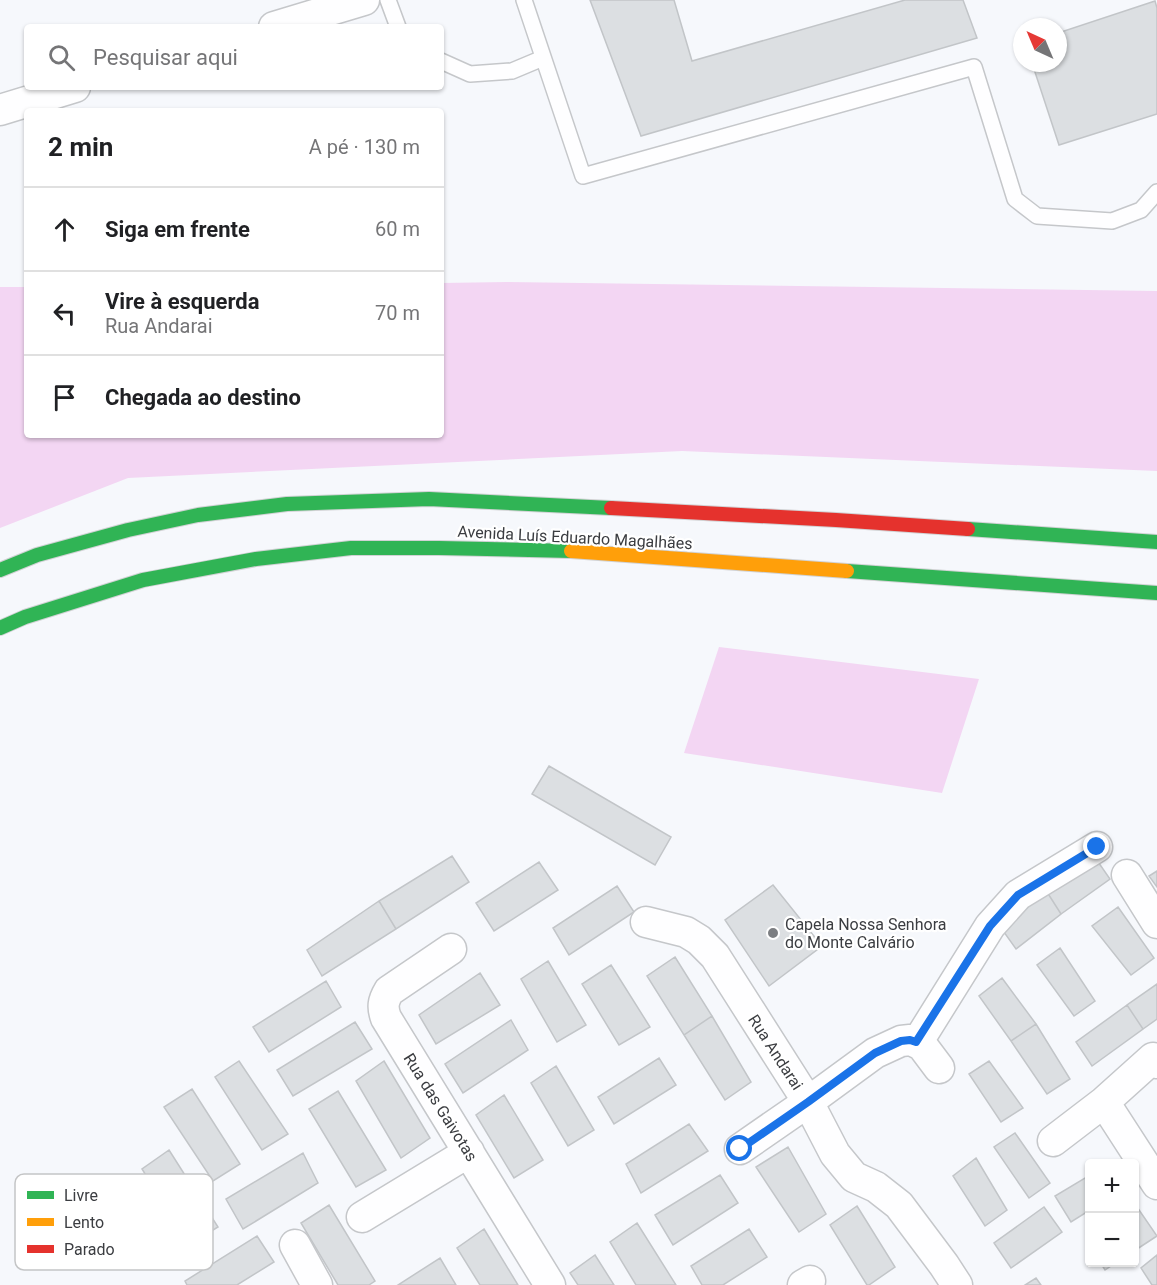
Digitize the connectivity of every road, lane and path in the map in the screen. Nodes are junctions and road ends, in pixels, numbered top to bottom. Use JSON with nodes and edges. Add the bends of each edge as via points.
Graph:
{"nodes":[{"id":1,"x":364,"y":0,"type":"edge"},
{"id":2,"x":388,"y":0,"type":"edge"},
{"id":3,"x":524,"y":0,"type":"edge"},
{"id":4,"x":284,"y":24,"type":"edge"},
{"id":5,"x":397,"y":24,"type":"edge"},
{"id":6,"x":543,"y":58,"type":"junction"},
{"id":7,"x":444,"y":62,"type":"edge"},
{"id":8,"x":65,"y":90,"type":"edge"},
{"id":9,"x":0,"y":110,"type":"edge"},
{"id":10,"x":1157,"y":192,"type":"edge"},
{"id":11,"x":1157,"y":542,"type":"edge"},
{"id":12,"x":0,"y":570,"type":"edge"},
{"id":13,"x":1157,"y":593,"type":"edge"},
{"id":14,"x":0,"y":628,"type":"edge"},
{"id":15,"x":1097,"y":847,"type":"dead end"},
{"id":16,"x":1127,"y":875,"type":"dead end"},
{"id":17,"x":646,"y":922,"type":"dead end"},
{"id":18,"x":1157,"y":922,"type":"edge"},
{"id":19,"x":451,"y":949,"type":"dead end"},
{"id":20,"x":916,"y":1042,"type":"junction"},
{"id":21,"x":1156,"y":1058,"type":"edge"},
{"id":22,"x":939,"y":1068,"type":"dead end"},
{"id":23,"x":808,"y":1102,"type":"junction"},
{"id":24,"x":1104,"y":1102,"type":"junction"},
{"id":25,"x":1053,"y":1141,"type":"dead end"},
{"id":26,"x":740,"y":1149,"type":"dead end"},
{"id":27,"x":469,"y":1152,"type":"junction"},
{"id":28,"x":1157,"y":1184,"type":"edge"},
{"id":29,"x":362,"y":1217,"type":"dead end"},
{"id":30,"x":295,"y":1245,"type":"dead end"},
{"id":31,"x":317,"y":1285,"type":"edge"},
{"id":32,"x":550,"y":1285,"type":"edge"},
{"id":33,"x":957,"y":1285,"type":"edge"}],
"edges":[{"from":1,"to":4,"type":"street"},
{"from":2,"to":5,"type":"lane"},
{"from":3,"to":6,"type":"lane"},
{"from":6,"to":7,"type":"lane","via":[[512,71],[470,74]]},
{"from":6,"to":10,"type":"lane","via":[[583,176],[974,67],[1015,199],[1037,216],[1112,221],[1141,210]]},
{"from":8,"to":9,"type":"street"},
{"from":11,"to":12,"type":"main road","name":"Avenida Luís Eduardo Magalhães","via":[[836,520],[429,499],[287,504],[198,515],[37,555]]},
{"from":13,"to":14,"type":"main road","name":"Avenida Luís Eduardo Magalhães","via":[[561,550],[351,548],[256,559],[143,580]]},
{"from":15,"to":20,"type":"street","via":[[1018,895],[990,926]]},
{"from":16,"to":18,"type":"street"},
{"from":17,"to":23,"type":"street","name":"Rua Andarai","via":[[686,932],[715,956]]},
{"from":19,"to":27,"type":"street","name":"Rua das Gaivotas","via":[[389,991],[383,1009]]},
{"from":20,"to":22,"type":"street"},
{"from":20,"to":23,"type":"street","via":[[901,1041],[875,1053]]},
{"from":21,"to":24,"type":"street"},
{"from":23,"to":26,"type":"street"},
{"from":23,"to":33,"type":"street","name":"Rua Andarai","via":[[835,1154],[854,1177],[876,1187],[899,1205]]},
{"from":24,"to":25,"type":"street"},
{"from":24,"to":28,"type":"street"},
{"from":27,"to":29,"type":"street"},
{"from":27,"to":32,"type":"street","name":"Rua das Gaivotas"},
{"from":30,"to":31,"type":"street"}]}
